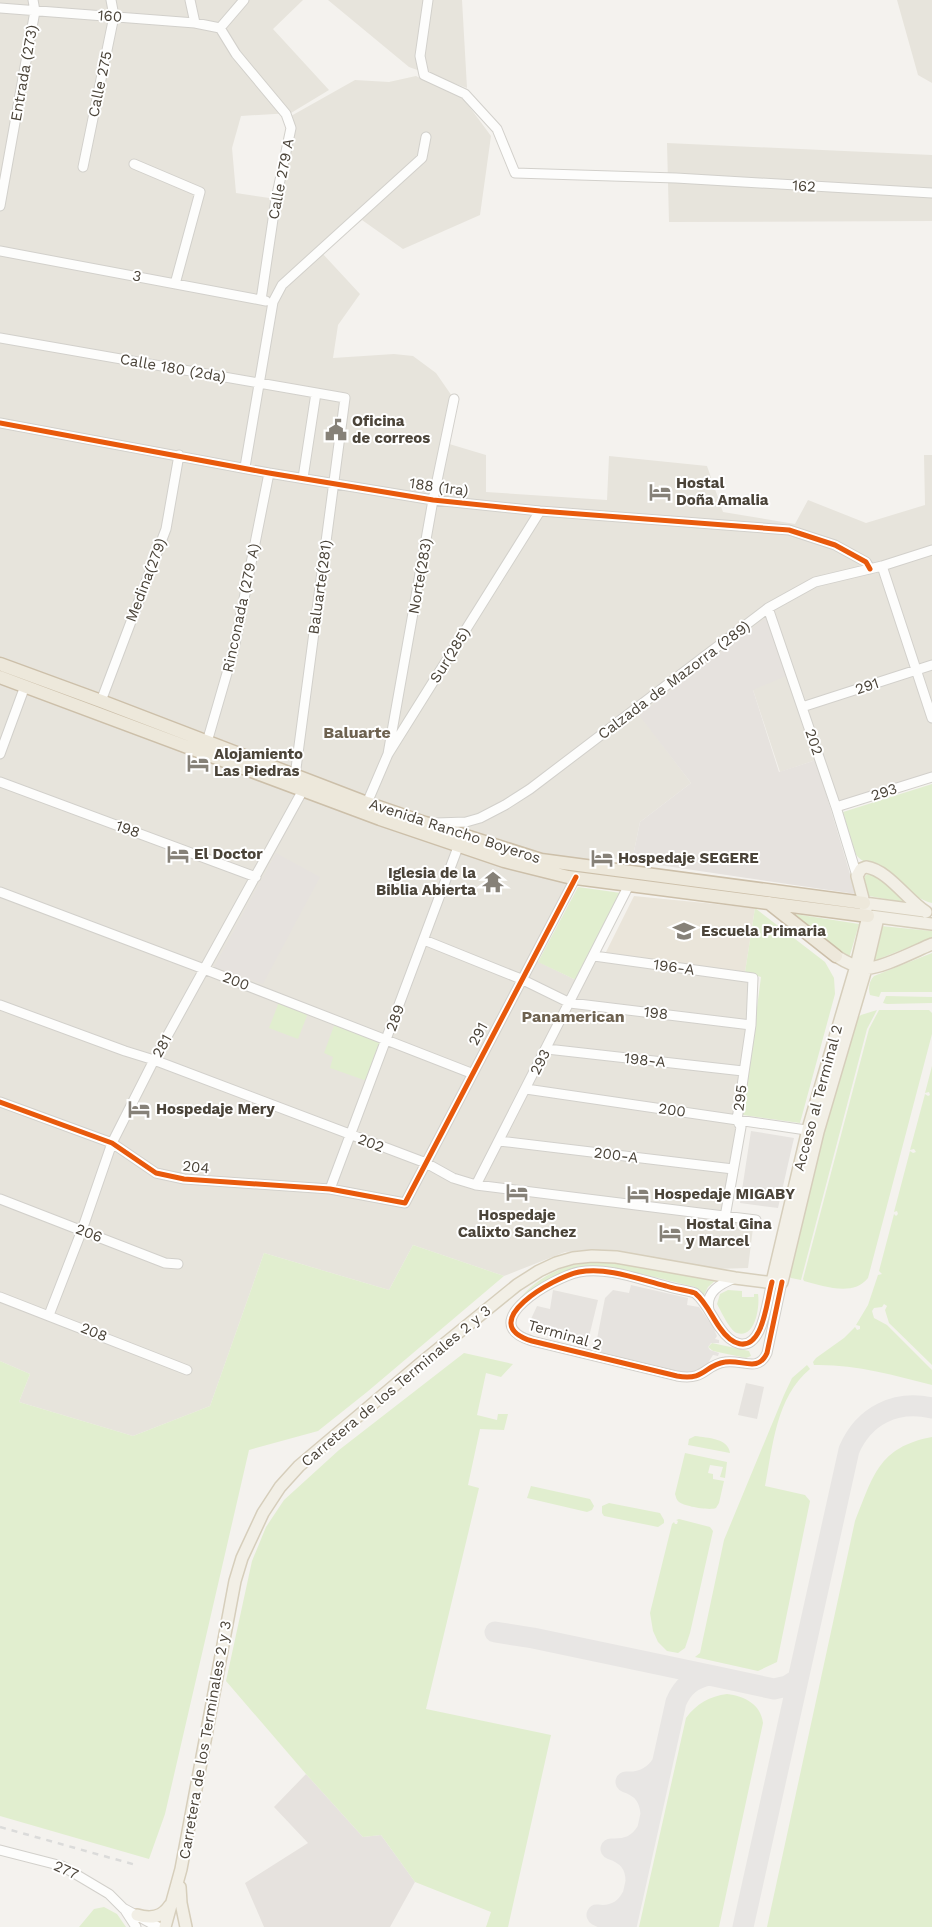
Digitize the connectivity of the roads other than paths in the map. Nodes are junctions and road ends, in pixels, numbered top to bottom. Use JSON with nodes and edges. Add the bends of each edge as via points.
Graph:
{"nodes":[{"id":1,"x":33,"y":0,"type":"edge"},
{"id":2,"x":111,"y":0,"type":"edge"},
{"id":3,"x":190,"y":0,"type":"edge"},
{"id":4,"x":244,"y":0,"type":"edge"},
{"id":5,"x":428,"y":0,"type":"edge"},
{"id":6,"x":0,"y":8,"type":"edge"},
{"id":7,"x":35,"y":11,"type":"junction"},
{"id":8,"x":114,"y":16,"type":"junction"},
{"id":9,"x":195,"y":23,"type":"junction"},
{"id":10,"x":220,"y":28,"type":"junction"},
{"id":11,"x":426,"y":137,"type":"dead end"},
{"id":12,"x":134,"y":164,"type":"dead end"},
{"id":13,"x":82,"y":167,"type":"dead end"},
{"id":14,"x":3,"y":175,"type":"edge"},
{"id":15,"x":932,"y":193,"type":"edge"},
{"id":16,"x":0,"y":206,"type":"edge"},
{"id":17,"x":0,"y":251,"type":"edge"},
{"id":18,"x":175,"y":284,"type":"junction"},
{"id":19,"x":260,"y":300,"type":"junction"},
{"id":20,"x":273,"y":302,"type":"junction"},
{"id":21,"x":0,"y":338,"type":"edge"},
{"id":22,"x":260,"y":383,"type":"junction"},
{"id":23,"x":316,"y":393,"type":"junction"},
{"id":24,"x":345,"y":398,"type":"joint"},
{"id":25,"x":454,"y":399,"type":"dead end"},
{"id":26,"x":0,"y":423,"type":"edge"},
{"id":27,"x":179,"y":456,"type":"junction"},
{"id":28,"x":245,"y":467,"type":"junction"},
{"id":29,"x":269,"y":473,"type":"junction"},
{"id":30,"x":303,"y":478,"type":"junction"},
{"id":31,"x":334,"y":483,"type":"junction"},
{"id":32,"x":433,"y":500,"type":"junction"},
{"id":33,"x":540,"y":511,"type":"junction"},
{"id":34,"x":932,"y":550,"type":"edge"},
{"id":35,"x":882,"y":566,"type":"junction"},
{"id":36,"x":870,"y":569,"type":"junction"},
{"id":37,"x":768,"y":608,"type":"junction"},
{"id":38,"x":0,"y":664,"type":"edge"},
{"id":39,"x":932,"y":665,"type":"edge"},
{"id":40,"x":916,"y":670,"type":"junction"},
{"id":41,"x":0,"y":677,"type":"edge"},
{"id":42,"x":25,"y":686,"type":"junction"},
{"id":43,"x":101,"y":701,"type":"junction"},
{"id":44,"x":802,"y":707,"type":"junction"},
{"id":45,"x":932,"y":718,"type":"edge"},
{"id":46,"x":207,"y":742,"type":"junction"},
{"id":47,"x":0,"y":754,"type":"edge"},
{"id":48,"x":388,"y":754,"type":"junction"},
{"id":49,"x":295,"y":776,"type":"junction"},
{"id":50,"x":932,"y":777,"type":"edge"},
{"id":51,"x":0,"y":782,"type":"edge"},
{"id":52,"x":303,"y":790,"type":"junction"},
{"id":53,"x":367,"y":803,"type":"junction"},
{"id":54,"x":836,"y":807,"type":"junction"},
{"id":55,"x":425,"y":824,"type":"junction"},
{"id":56,"x":458,"y":847,"type":"junction"},
{"id":57,"x":860,"y":872,"type":"junction"},
{"id":58,"x":256,"y":877,"type":"junction"},
{"id":59,"x":576,"y":877,"type":"junction"},
{"id":60,"x":630,"y":885,"type":"junction"},
{"id":61,"x":0,"y":892,"type":"edge"},
{"id":62,"x":769,"y":903,"type":"junction"},
{"id":63,"x":864,"y":903,"type":"junction"},
{"id":64,"x":929,"y":912,"type":"edge"},
{"id":65,"x":873,"y":917,"type":"junction"},
{"id":66,"x":932,"y":924,"type":"edge"},
{"id":67,"x":424,"y":940,"type":"junction"},
{"id":68,"x":932,"y":944,"type":"edge"},
{"id":69,"x":594,"y":956,"type":"junction"},
{"id":70,"x":836,"y":956,"type":"junction"},
{"id":71,"x":861,"y":968,"type":"junction"},
{"id":72,"x":204,"y":969,"type":"junction"},
{"id":73,"x":753,"y":978,"type":"joint"},
{"id":74,"x":522,"y":979,"type":"junction"},
{"id":75,"x":850,"y":985,"type":"junction"},
{"id":76,"x":570,"y":1003,"type":"junction"},
{"id":77,"x":0,"y":1005,"type":"edge"},
{"id":78,"x":751,"y":1025,"type":"junction"},
{"id":79,"x":387,"y":1040,"type":"junction"},
{"id":80,"x":547,"y":1049,"type":"junction"},
{"id":81,"x":154,"y":1060,"type":"junction"},
{"id":82,"x":743,"y":1071,"type":"junction"},
{"id":83,"x":471,"y":1073,"type":"junction"},
{"id":84,"x":526,"y":1089,"type":"junction"},
{"id":85,"x":0,"y":1102,"type":"edge"},
{"id":86,"x":738,"y":1120,"type":"junction"},
{"id":87,"x":813,"y":1131,"type":"junction"},
{"id":88,"x":350,"y":1136,"type":"junction"},
{"id":89,"x":499,"y":1141,"type":"junction"},
{"id":90,"x":112,"y":1143,"type":"junction"},
{"id":91,"x":426,"y":1163,"type":"junction"},
{"id":92,"x":733,"y":1169,"type":"junction"},
{"id":93,"x":476,"y":1185,"type":"junction"},
{"id":94,"x":330,"y":1188,"type":"junction"},
{"id":95,"x":0,"y":1199,"type":"edge"},
{"id":96,"x":405,"y":1203,"type":"joint"},
{"id":97,"x":726,"y":1217,"type":"junction"},
{"id":98,"x":756,"y":1220,"type":"dead end"},
{"id":99,"x":82,"y":1230,"type":"junction"},
{"id":100,"x":178,"y":1264,"type":"dead end"},
{"id":101,"x":735,"y":1278,"type":"junction"},
{"id":102,"x":777,"y":1282,"type":"junction"},
{"id":103,"x":0,"y":1297,"type":"edge"},
{"id":104,"x":710,"y":1313,"type":"junction"},
{"id":105,"x":49,"y":1315,"type":"junction"},
{"id":106,"x":186,"y":1370,"type":"dead end"},
{"id":107,"x":0,"y":1850,"type":"edge"},
{"id":108,"x":181,"y":1869,"type":"junction"},
{"id":109,"x":173,"y":1899,"type":"junction"},
{"id":110,"x":136,"y":1921,"type":"edge"},
{"id":111,"x":158,"y":1927,"type":"edge"},
{"id":112,"x":165,"y":1927,"type":"edge"},
{"id":113,"x":186,"y":1927,"type":"edge"}],
"edges":[{"from":1,"to":7,"type":"street","name":"Entrada (273)"},
{"from":2,"to":8,"type":"street","name":"Calle 275"},
{"from":3,"to":9,"type":"street"},
{"from":4,"to":10,"type":"street"},
{"from":5,"to":15,"type":"street","name":"162","via":[[420,56],[424,75],[465,94],[497,129],[514,173],[676,178]]},
{"from":6,"to":7,"type":"street","name":"160"},
{"from":7,"to":8,"type":"street","name":"160"},
{"from":7,"to":14,"type":"street","name":"Entrada (273)"},
{"from":8,"to":9,"type":"street","name":"160"},
{"from":8,"to":13,"type":"street","name":"Calle 275"},
{"from":9,"to":10,"type":"street","name":"160"},
{"from":10,"to":19,"type":"street","name":"Calle 279 A","via":[[236,54],[286,114],[291,128]]},
{"from":11,"to":20,"type":"street","via":[[422,158],[282,285]]},
{"from":12,"to":18,"type":"street","via":[[200,192]]},
{"from":14,"to":16,"type":"street","name":"Entrada (273)"},
{"from":17,"to":18,"type":"street","name":"3"},
{"from":18,"to":19,"type":"street","name":"3"},
{"from":19,"to":20,"type":"street","name":"3"},
{"from":20,"to":22,"type":"street"},
{"from":21,"to":22,"type":"street","name":"Calle 180 (2da)"},
{"from":22,"to":23,"type":"street","name":"Calle 180 (2da)"},
{"from":22,"to":28,"type":"street"},
{"from":23,"to":24,"type":"street","name":"Calle 180 (2da)"},
{"from":23,"to":30,"type":"street"},
{"from":24,"to":31,"type":"street","name":"Baluarte(281)"},
{"from":25,"to":32,"type":"street","name":"Norte(283)"},
{"from":26,"to":27,"type":"street","name":"188 (1ra)"},
{"from":27,"to":28,"type":"street","name":"188 (1ra)"},
{"from":27,"to":43,"type":"street","name":"Medina(279)","via":[[166,530]]},
{"from":28,"to":29,"type":"street","name":"188 (1ra)"},
{"from":29,"to":30,"type":"street","name":"188 (1ra)"},
{"from":29,"to":46,"type":"street","name":"Rinconada (279 A)","via":[[234,648]]},
{"from":30,"to":31,"type":"street","name":"188 (1ra)"},
{"from":31,"to":32,"type":"street","name":"188 (1ra)"},
{"from":31,"to":49,"type":"street","name":"Baluarte(281)"},
{"from":32,"to":33,"type":"street","name":"188 (1ra)"},
{"from":32,"to":48,"type":"street","name":"Norte(283)"},
{"from":33,"to":36,"type":"street","name":"188 (1ra)","via":[[789,530],[835,545],[866,562]]},
{"from":33,"to":48,"type":"street","name":"Sur(285)"},
{"from":34,"to":35,"type":"street","name":"Calzada de Mazorra (289)"},
{"from":35,"to":36,"type":"street","name":"Calzada de Mazorra (289)"},
{"from":35,"to":40,"type":"street"},
{"from":36,"to":37,"type":"street","name":"Calzada de Mazorra (289)","via":[[814,582]]},
{"from":37,"to":44,"type":"street","name":"202"},
{"from":37,"to":55,"type":"street","name":"Calzada de Mazorra (289)","via":[[505,805],[466,822]]},
{"from":38,"to":43,"type":"highway","name":"Avenida Rancho Boyeros"},
{"from":39,"to":40,"type":"street","name":"291"},
{"from":40,"to":44,"type":"street","name":"291"},
{"from":40,"to":45,"type":"street"},
{"from":41,"to":42,"type":"highway","name":"Avenida Rancho Boyeros"},
{"from":42,"to":47,"type":"street"},
{"from":42,"to":52,"type":"highway","name":"Avenida Rancho Boyeros"},
{"from":43,"to":46,"type":"highway","name":"Avenida Rancho Boyeros"},
{"from":44,"to":54,"type":"street","name":"202"},
{"from":46,"to":49,"type":"highway","name":"Avenida Rancho Boyeros"},
{"from":48,"to":53,"type":"street","name":"Sur(285)"},
{"from":49,"to":53,"type":"highway","name":"Avenida Rancho Boyeros"},
{"from":50,"to":54,"type":"street","name":"293"},
{"from":51,"to":58,"type":"street","name":"198"},
{"from":52,"to":56,"type":"highway","name":"Avenida Rancho Boyeros"},
{"from":52,"to":58,"type":"street","name":"281"},
{"from":53,"to":55,"type":"highway","name":"Avenida Rancho Boyeros"},
{"from":54,"to":57,"type":"street","name":"202","via":[[850,855]]},
{"from":55,"to":63,"type":"highway","name":"Avenida Rancho Boyeros","via":[[541,860]]},
{"from":56,"to":59,"type":"highway","name":"Avenida Rancho Boyeros","via":[[532,869]]},
{"from":56,"to":67,"type":"street","name":"289"},
{"from":57,"to":63,"type":"main road"},
{"from":57,"to":64,"type":"main road","via":[[871,868],[880,873]]},
{"from":58,"to":72,"type":"street","name":"281"},
{"from":59,"to":60,"type":"highway","name":"Avenida Rancho Boyeros"},
{"from":59,"to":74,"type":"street","name":"291"},
{"from":60,"to":62,"type":"highway","name":"Avenida Rancho Boyeros"},
{"from":60,"to":69,"type":"street","name":"293"},
{"from":61,"to":72,"type":"street","name":"200"},
{"from":62,"to":65,"type":"highway","name":"Avenida Rancho Boyeros"},
{"from":62,"to":70,"type":"highway"},
{"from":63,"to":64,"type":"main road","name":"Avenida Rancho Boyeros"},
{"from":63,"to":65,"type":"main road"},
{"from":65,"to":66,"type":"main road","name":"Avenida Rancho Boyeros"},
{"from":65,"to":71,"type":"main road","name":"Acceso al Terminal 2"},
{"from":67,"to":74,"type":"street","name":"198"},
{"from":67,"to":79,"type":"street","name":"289"},
{"from":68,"to":71,"type":"main road","via":[[878,966]]},
{"from":69,"to":73,"type":"street","name":"196-A"},
{"from":69,"to":76,"type":"street","name":"293"},
{"from":70,"to":71,"type":"main road"},
{"from":70,"to":75,"type":"main road"},
{"from":71,"to":75,"type":"main road","name":"Acceso al Terminal 2"},
{"from":71,"to":87,"type":"main road","name":"Acceso al Terminal 2"},
{"from":72,"to":79,"type":"street","name":"200"},
{"from":72,"to":81,"type":"street","name":"281"},
{"from":73,"to":78,"type":"street","name":"295"},
{"from":74,"to":76,"type":"street","name":"198"},
{"from":74,"to":83,"type":"street","name":"291"},
{"from":75,"to":87,"type":"main road","name":"Acceso al Terminal 2"},
{"from":76,"to":78,"type":"street","name":"198"},
{"from":76,"to":80,"type":"street","name":"293"},
{"from":77,"to":81,"type":"street","name":"202"},
{"from":78,"to":82,"type":"street","name":"295"},
{"from":79,"to":83,"type":"street","name":"200"},
{"from":79,"to":88,"type":"street","name":"289"},
{"from":80,"to":82,"type":"street","name":"198-A"},
{"from":80,"to":84,"type":"street","name":"293"},
{"from":81,"to":88,"type":"street","name":"202"},
{"from":81,"to":90,"type":"street","name":"281"},
{"from":82,"to":86,"type":"street","name":"295"},
{"from":83,"to":91,"type":"street","name":"291"},
{"from":84,"to":86,"type":"street","name":"200"},
{"from":84,"to":89,"type":"street","name":"293"},
{"from":85,"to":90,"type":"street","name":"204"},
{"from":86,"to":87,"type":"street","name":"200"},
{"from":86,"to":92,"type":"street","name":"295","via":[[740,1127]]},
{"from":87,"to":102,"type":"main road","name":"Acceso al Terminal 2"},
{"from":88,"to":91,"type":"street","name":"202"},
{"from":88,"to":94,"type":"street","name":"289"},
{"from":89,"to":92,"type":"street","name":"200-A"},
{"from":89,"to":93,"type":"street","name":"293"},
{"from":90,"to":94,"type":"street","name":"204","via":[[156,1173],[184,1179]]},
{"from":90,"to":99,"type":"street","name":"281"},
{"from":91,"to":93,"type":"street","name":"202"},
{"from":91,"to":96,"type":"street","name":"291"},
{"from":92,"to":97,"type":"street","name":"295"},
{"from":93,"to":97,"type":"street","name":"202"},
{"from":94,"to":96,"type":"street","name":"204"},
{"from":95,"to":99,"type":"street","name":"206"},
{"from":97,"to":98,"type":"street","name":"202"},
{"from":99,"to":100,"type":"street","name":"206","via":[[165,1263]]},
{"from":99,"to":105,"type":"street","name":"281"},
{"from":101,"to":102,"type":"main road","name":"Carretera de los Terminales 2 y 3"},
{"from":101,"to":104,"type":"street","via":[[711,1293],[708,1301]]},
{"from":101,"to":108,"type":"main road","name":"Carretera de los Terminales 2 y 3","via":[[616,1258],[592,1256],[556,1263],[518,1285],[299,1466],[263,1513],[235,1581]]},
{"from":102,"to":104,"type":"street","name":"Terminal 2","via":[[760,1330],[748,1342],[730,1341]]},
{"from":102,"to":104,"type":"street","name":"Terminal 2","via":[[767,1352],[763,1360],[758,1364],[721,1362],[694,1378],[532,1341],[518,1335],[511,1323],[516,1309],[534,1294],[562,1277],[590,1271],[692,1292],[698,1295]]},
{"from":103,"to":105,"type":"street","name":"208"},
{"from":105,"to":106,"type":"street","name":"208"},
{"from":107,"to":110,"type":"street","name":"277","via":[[62,1866],[109,1894]]},
{"from":108,"to":109,"type":"main road","name":"Carretera de los Terminales 2 y 3"},
{"from":108,"to":113,"type":"main road","name":"Carretera de los Terminales 2 y 3","via":[[179,1893]]},
{"from":109,"to":110,"type":"main road","via":[[166,1912]]},
{"from":109,"to":112,"type":"main road","name":"Carretera de los Terminales 2 y 3"},
{"from":110,"to":111,"type":"street","name":"277"}]}
